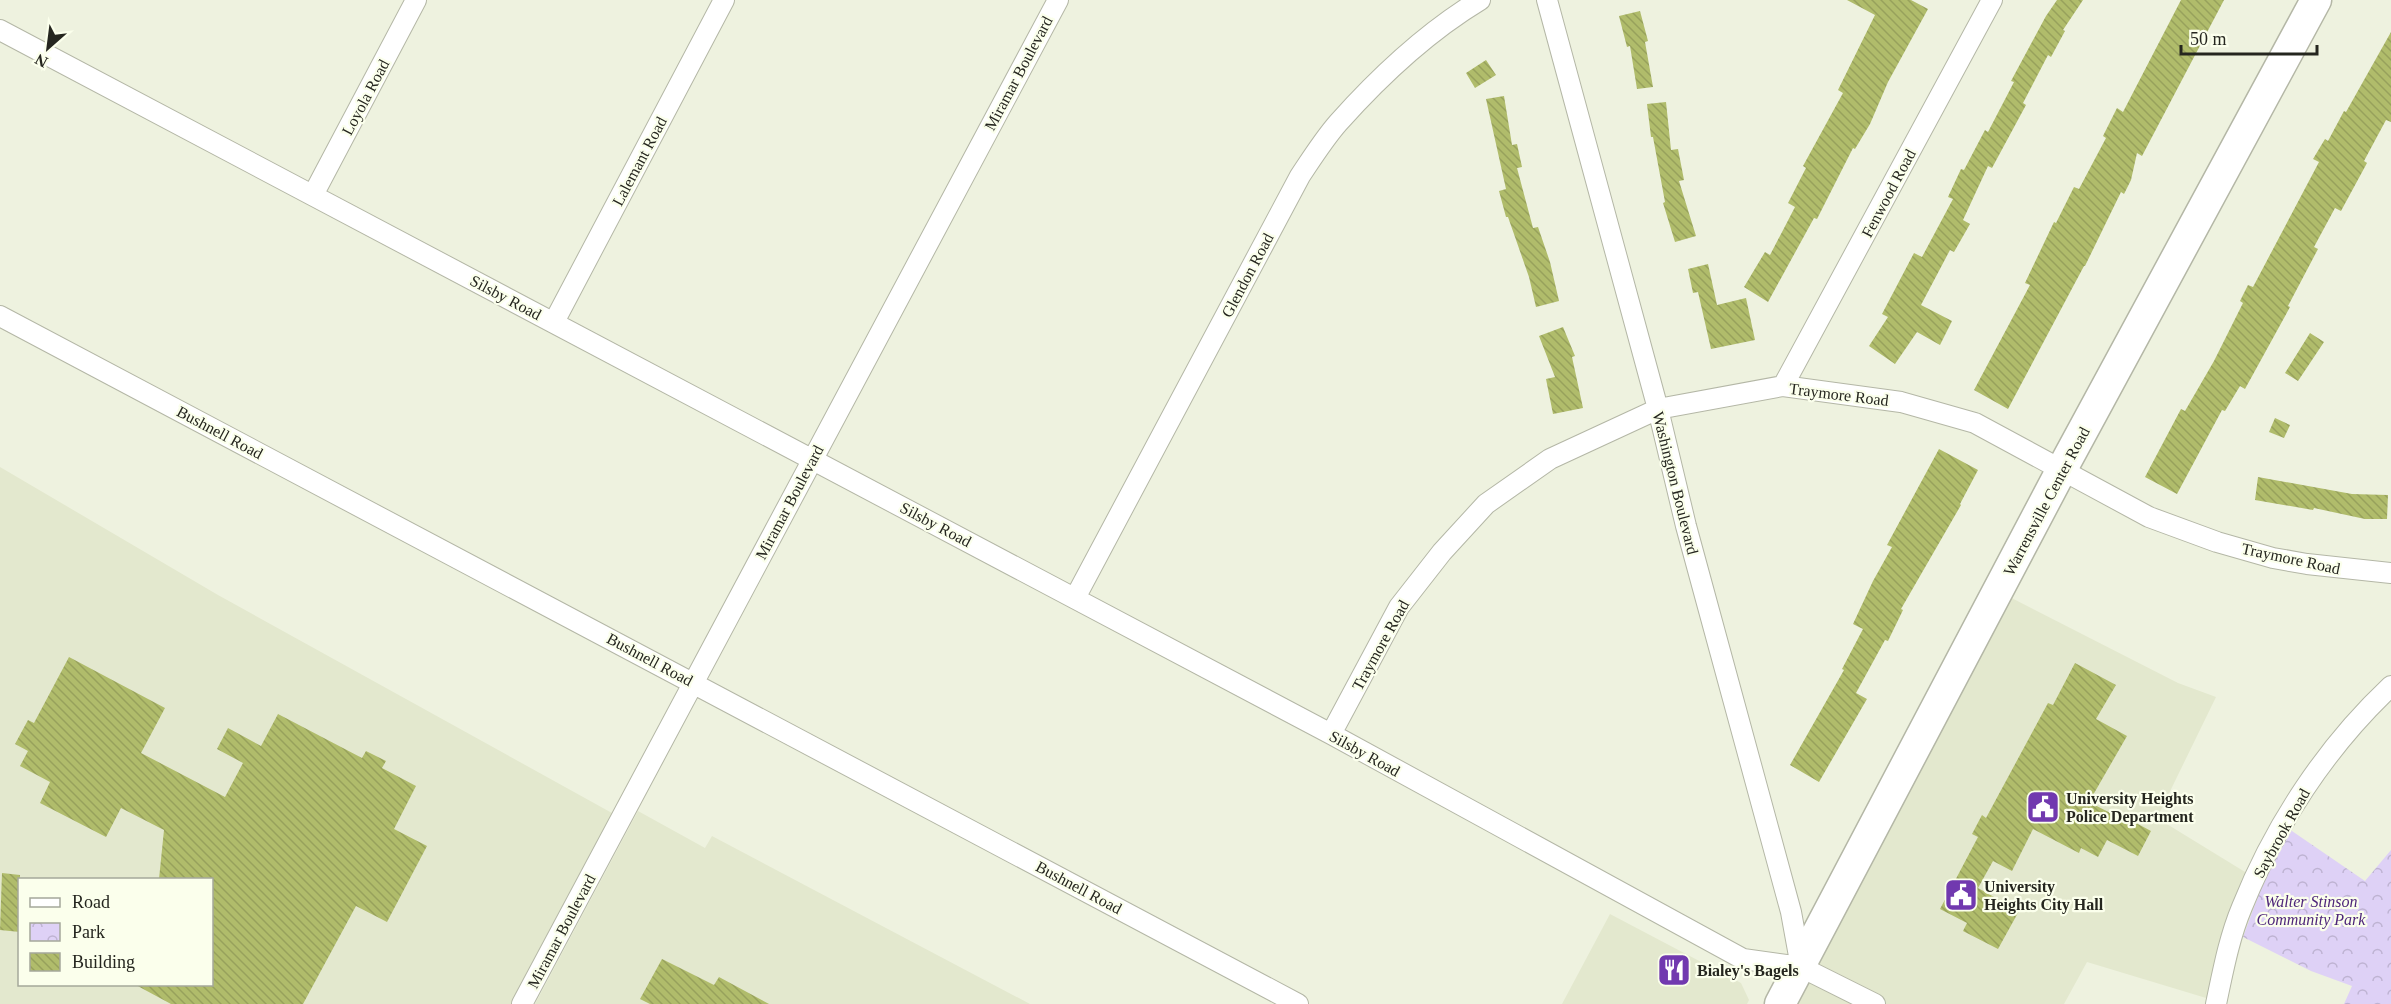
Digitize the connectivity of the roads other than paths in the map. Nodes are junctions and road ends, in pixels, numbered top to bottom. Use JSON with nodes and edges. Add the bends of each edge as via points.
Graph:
{"nodes":[{"id":1,"x":416,"y":0,"type":"edge"},
{"id":2,"x":724,"y":0,"type":"edge"},
{"id":3,"x":1058,"y":0,"type":"edge"},
{"id":4,"x":1480,"y":0,"type":"edge"},
{"id":5,"x":1547,"y":0,"type":"edge"},
{"id":6,"x":1992,"y":0,"type":"edge"},
{"id":7,"x":2316,"y":0,"type":"edge"},
{"id":8,"x":0,"y":30,"type":"edge"},
{"id":9,"x":313,"y":195,"type":"junction"},
{"id":10,"x":0,"y":316,"type":"edge"},
{"id":11,"x":554,"y":322,"type":"junction"},
{"id":12,"x":1783,"y":386,"type":"junction"},
{"id":13,"x":1658,"y":410,"type":"junction"},
{"id":14,"x":812,"y":458,"type":"junction"},
{"id":15,"x":2062,"y":469,"type":"junction"},
{"id":16,"x":2391,"y":573,"type":"edge"},
{"id":17,"x":1075,"y":598,"type":"junction"},
{"id":18,"x":694,"y":683,"type":"junction"},
{"id":19,"x":2391,"y":686,"type":"edge"},
{"id":20,"x":1331,"y":734,"type":"junction"},
{"id":21,"x":1801,"y":967,"type":"junction"},
{"id":22,"x":522,"y":1004,"type":"edge"},
{"id":23,"x":1298,"y":1004,"type":"edge"},
{"id":24,"x":1780,"y":1004,"type":"edge"},
{"id":25,"x":1875,"y":1004,"type":"edge"},
{"id":26,"x":2216,"y":1004,"type":"edge"}],
"edges":[{"from":1,"to":9,"type":"street","name":"Loyola Road"},
{"from":2,"to":11,"type":"street","name":"Lalemant Road"},
{"from":3,"to":14,"type":"street","name":"Miramar Boulevard"},
{"from":4,"to":17,"type":"street","name":"Glendon Road","via":[[1380,78],[1336,125],[1300,176]]},
{"from":5,"to":13,"type":"street","name":"Washington Boulevard"},
{"from":6,"to":12,"type":"street","name":"Fenwood Road"},
{"from":7,"to":15,"type":"main road","name":"Warrensville Center Road"},
{"from":8,"to":9,"type":"street","name":"Silsby Road"},
{"from":9,"to":11,"type":"street","name":"Silsby Road"},
{"from":10,"to":18,"type":"street","name":"Bushnell Road"},
{"from":11,"to":14,"type":"street","name":"Silsby Road"},
{"from":12,"to":13,"type":"street","name":"Traymore Road"},
{"from":12,"to":15,"type":"street","name":"Traymore Road","via":[[1901,402],[1975,423]]},
{"from":13,"to":20,"type":"street","name":"Traymore Road","via":[[1550,459],[1486,504],[1399,607]]},
{"from":13,"to":21,"type":"street","name":"Washington Boulevard","via":[[1791,912]]},
{"from":14,"to":17,"type":"street","name":"Silsby Road"},
{"from":14,"to":18,"type":"street","name":"Miramar Boulevard"},
{"from":15,"to":16,"type":"street","name":"Traymore Road","via":[[2149,518],[2206,538],[2273,558]]},
{"from":15,"to":21,"type":"main road","name":"Warrensville Center Road"},
{"from":17,"to":20,"type":"street","name":"Silsby Road"},
{"from":18,"to":22,"type":"street","name":"Miramar Boulevard"},
{"from":18,"to":23,"type":"street","name":"Bushnell Road"},
{"from":19,"to":26,"type":"street","name":"Saybrook Road","via":[[2322,762],[2278,834],[2242,908]]},
{"from":20,"to":21,"type":"street","name":"Silsby Road","via":[[1743,959]]},
{"from":21,"to":24,"type":"main road","name":"Warrensville Center Road"},
{"from":21,"to":25,"type":"street","name":"Silsby Road"}]}
